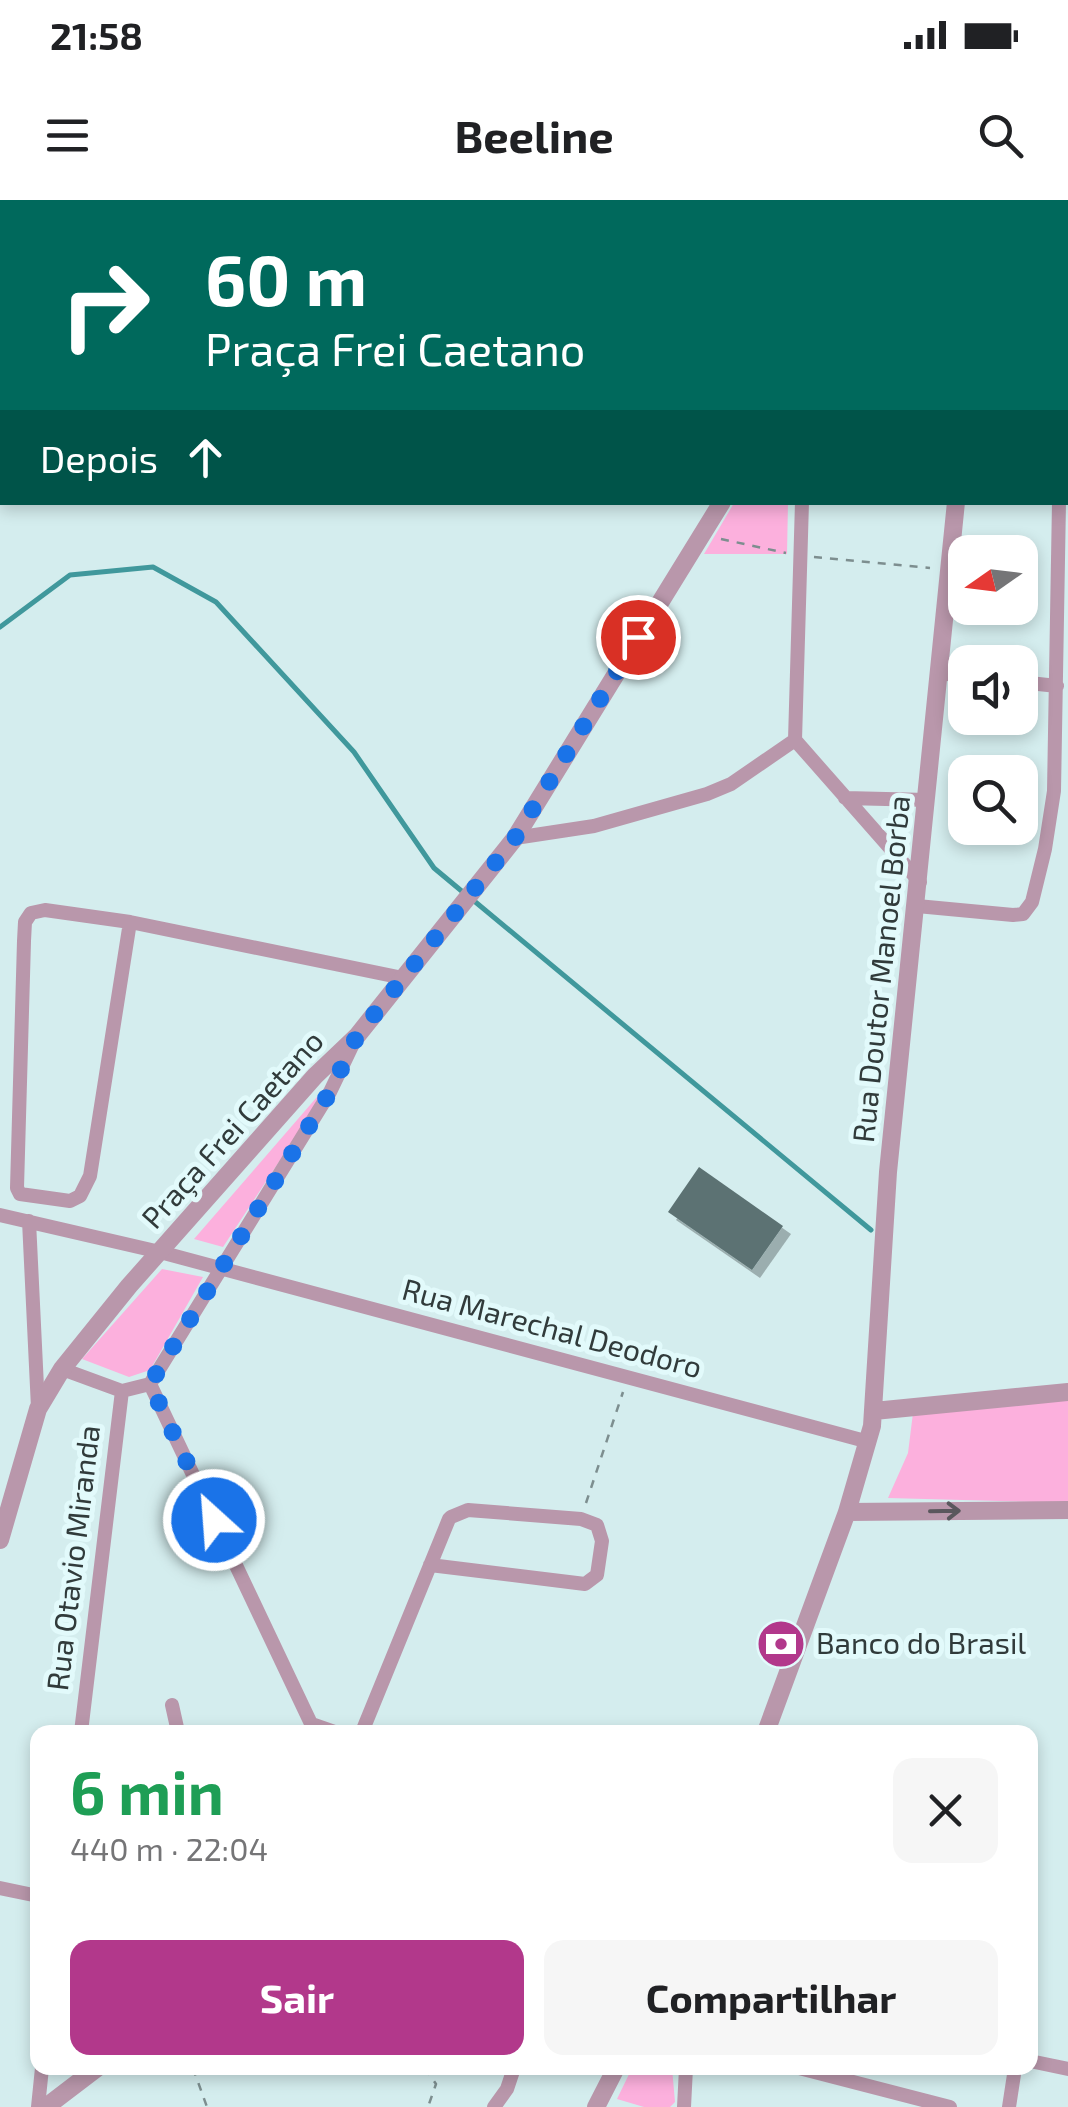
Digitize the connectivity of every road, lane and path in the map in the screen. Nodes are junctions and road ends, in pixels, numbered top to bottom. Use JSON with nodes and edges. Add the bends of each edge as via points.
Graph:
{"nodes":[{"id":1,"x":720,"y":505,"type":"edge"},
{"id":2,"x":802,"y":505,"type":"edge"},
{"id":3,"x":956,"y":505,"type":"edge"},
{"id":4,"x":1059,"y":505,"type":"edge"},
{"id":5,"x":700,"y":535,"type":"junction"},
{"id":6,"x":952,"y":535,"type":"edge"},
{"id":7,"x":802,"y":556,"type":"junction"},
{"id":8,"x":948,"y":570,"type":"joint"},
{"id":9,"x":1068,"y":632,"type":"edge"},
{"id":10,"x":1058,"y":653,"type":"junction"},
{"id":11,"x":939,"y":673,"type":"junction"},
{"id":12,"x":948,"y":674,"type":"edge"},
{"id":13,"x":1038,"y":684,"type":"edge"},
{"id":14,"x":1057,"y":686,"type":"junction"},
{"id":15,"x":795,"y":740,"type":"junction"},
{"id":16,"x":845,"y":798,"type":"junction"},
{"id":17,"x":927,"y":800,"type":"junction"},
{"id":18,"x":510,"y":845,"type":"junction"},
{"id":19,"x":920,"y":882,"type":"junction"},
{"id":20,"x":917,"y":906,"type":"junction"},
{"id":21,"x":130,"y":922,"type":"junction"},
{"id":22,"x":403,"y":978,"type":"junction"},
{"id":23,"x":357,"y":1036,"type":"junction"},
{"id":24,"x":24,"y":1194,"type":"junction"},
{"id":25,"x":0,"y":1216,"type":"edge"},
{"id":26,"x":23,"y":1220,"type":"junction"},
{"id":27,"x":160,"y":1252,"type":"junction"},
{"id":28,"x":220,"y":1269,"type":"junction"},
{"id":29,"x":62,"y":1369,"type":"junction"},
{"id":30,"x":627,"y":1378,"type":"junction"},
{"id":31,"x":150,"y":1384,"type":"junction"},
{"id":32,"x":122,"y":1391,"type":"junction"},
{"id":33,"x":1068,"y":1392,"type":"edge"},
{"id":34,"x":38,"y":1409,"type":"junction"},
{"id":35,"x":874,"y":1412,"type":"junction"},
{"id":36,"x":869,"y":1442,"type":"junction"},
{"id":37,"x":1068,"y":1510,"type":"edge"},
{"id":38,"x":847,"y":1512,"type":"junction"},
{"id":39,"x":581,"y":1519,"type":"junction"},
{"id":40,"x":1,"y":1532,"type":"edge"},
{"id":41,"x":430,"y":1565,"type":"junction"},
{"id":42,"x":172,"y":1705,"type":"dead end"},
{"id":43,"x":82,"y":1725,"type":"edge"},
{"id":44,"x":176,"y":1725,"type":"edge"},
{"id":45,"x":312,"y":1725,"type":"edge"},
{"id":46,"x":365,"y":1725,"type":"edge"},
{"id":47,"x":768,"y":1725,"type":"edge"},
{"id":48,"x":0,"y":1888,"type":"edge"},
{"id":49,"x":30,"y":1894,"type":"edge"},
{"id":50,"x":1038,"y":2063,"type":"edge"},
{"id":51,"x":1068,"y":2069,"type":"edge"},
{"id":52,"x":41,"y":2075,"type":"edge"},
{"id":53,"x":88,"y":2075,"type":"edge"},
{"id":54,"x":196,"y":2075,"type":"edge"},
{"id":55,"x":430,"y":2075,"type":"edge"},
{"id":56,"x":512,"y":2075,"type":"edge"},
{"id":57,"x":612,"y":2075,"type":"edge"},
{"id":58,"x":686,"y":2075,"type":"edge"},
{"id":59,"x":826,"y":2075,"type":"edge"},
{"id":60,"x":1014,"y":2075,"type":"edge"},
{"id":61,"x":38,"y":2107,"type":"edge"},
{"id":62,"x":46,"y":2107,"type":"edge"},
{"id":63,"x":207,"y":2107,"type":"edge"},
{"id":64,"x":428,"y":2107,"type":"edge"},
{"id":65,"x":494,"y":2107,"type":"edge"},
{"id":66,"x":596,"y":2107,"type":"edge"},
{"id":67,"x":684,"y":2107,"type":"edge"},
{"id":68,"x":950,"y":2107,"type":"edge"},
{"id":69,"x":1009,"y":2107,"type":"edge"}],
"edges":[{"from":1,"to":5,"type":"street"},
{"from":2,"to":7,"type":"street"},
{"from":3,"to":6,"type":"street","name":"Rua Doutor Manoel Borba"},
{"from":4,"to":10,"type":"street"},
{"from":5,"to":7,"type":"path"},
{"from":5,"to":18,"type":"street"},
{"from":7,"to":8,"type":"path"},
{"from":7,"to":15,"type":"street"},
{"from":8,"to":11,"type":"street","name":"Rua Doutor Manoel Borba"},
{"from":9,"to":10,"type":"street"},
{"from":10,"to":14,"type":"street"},
{"from":11,"to":12,"type":"street"},
{"from":11,"to":17,"type":"street","name":"Rua Doutor Manoel Borba"},
{"from":13,"to":14,"type":"street"},
{"from":14,"to":20,"type":"street","via":[[1054,791],[1028,909],[1013,915]]},
{"from":15,"to":16,"type":"street"},
{"from":15,"to":18,"type":"street","via":[[707,794]]},
{"from":16,"to":17,"type":"street"},
{"from":16,"to":19,"type":"street"},
{"from":17,"to":19,"type":"street","name":"Rua Doutor Manoel Borba"},
{"from":18,"to":22,"type":"street"},
{"from":19,"to":20,"type":"street","name":"Rua Doutor Manoel Borba"},
{"from":20,"to":35,"type":"street","name":"Rua Doutor Manoel Borba","via":[[888,1172]]},
{"from":21,"to":22,"type":"street"},
{"from":21,"to":24,"type":"street","via":[[90,1176],[70,1201]]},
{"from":21,"to":24,"type":"street","via":[[46,910],[27,916],[17,1188]]},
{"from":22,"to":23,"type":"street"},
{"from":23,"to":27,"type":"street","name":"Praça Frei Caetano"},
{"from":23,"to":28,"type":"street","name":"Praça Frei Caetano","via":[[330,1092]]},
{"from":24,"to":26,"type":"street"},
{"from":25,"to":26,"type":"street","name":"Rua Marechal Deodoro"},
{"from":26,"to":27,"type":"street","name":"Rua Marechal Deodoro"},
{"from":26,"to":34,"type":"street"},
{"from":27,"to":28,"type":"street","name":"Rua Marechal Deodoro"},
{"from":27,"to":29,"type":"street","name":"Praça Frei Caetano"},
{"from":28,"to":30,"type":"street","name":"Rua Marechal Deodoro"},
{"from":28,"to":31,"type":"street","name":"Praça Frei Caetano"},
{"from":29,"to":32,"type":"street"},
{"from":29,"to":34,"type":"street","name":"Praça Frei Caetano"},
{"from":30,"to":36,"type":"street","name":"Rua Marechal Deodoro"},
{"from":30,"to":39,"type":"path"},
{"from":31,"to":32,"type":"street"},
{"from":31,"to":45,"type":"street"},
{"from":32,"to":43,"type":"street","name":"Rua Otavio Miranda"},
{"from":33,"to":35,"type":"street"},
{"from":34,"to":40,"type":"street","name":"Praça Frei Caetano"},
{"from":35,"to":36,"type":"street","name":"Rua Doutor Manoel Borba"},
{"from":36,"to":38,"type":"street","name":"Rua Doutor Manoel Borba"},
{"from":38,"to":37,"type":"street","one_way":true},
{"from":38,"to":47,"type":"street","name":"Rua Doutor Manoel Borba"},
{"from":39,"to":41,"type":"street","via":[[461,1512],[449,1519]]},
{"from":39,"to":41,"type":"street","via":[[601,1534],[590,1583]]},
{"from":41,"to":46,"type":"street"},
{"from":42,"to":44,"type":"street"},
{"from":48,"to":49,"type":"street"},
{"from":50,"to":51,"type":"street"},
{"from":52,"to":61,"type":"street"},
{"from":53,"to":62,"type":"street"},
{"from":54,"to":63,"type":"path"},
{"from":55,"to":64,"type":"path","via":[[436,2084]]},
{"from":56,"to":65,"type":"street"},
{"from":57,"to":66,"type":"street"},
{"from":58,"to":67,"type":"street"},
{"from":59,"to":68,"type":"street"},
{"from":60,"to":69,"type":"street"}]}
